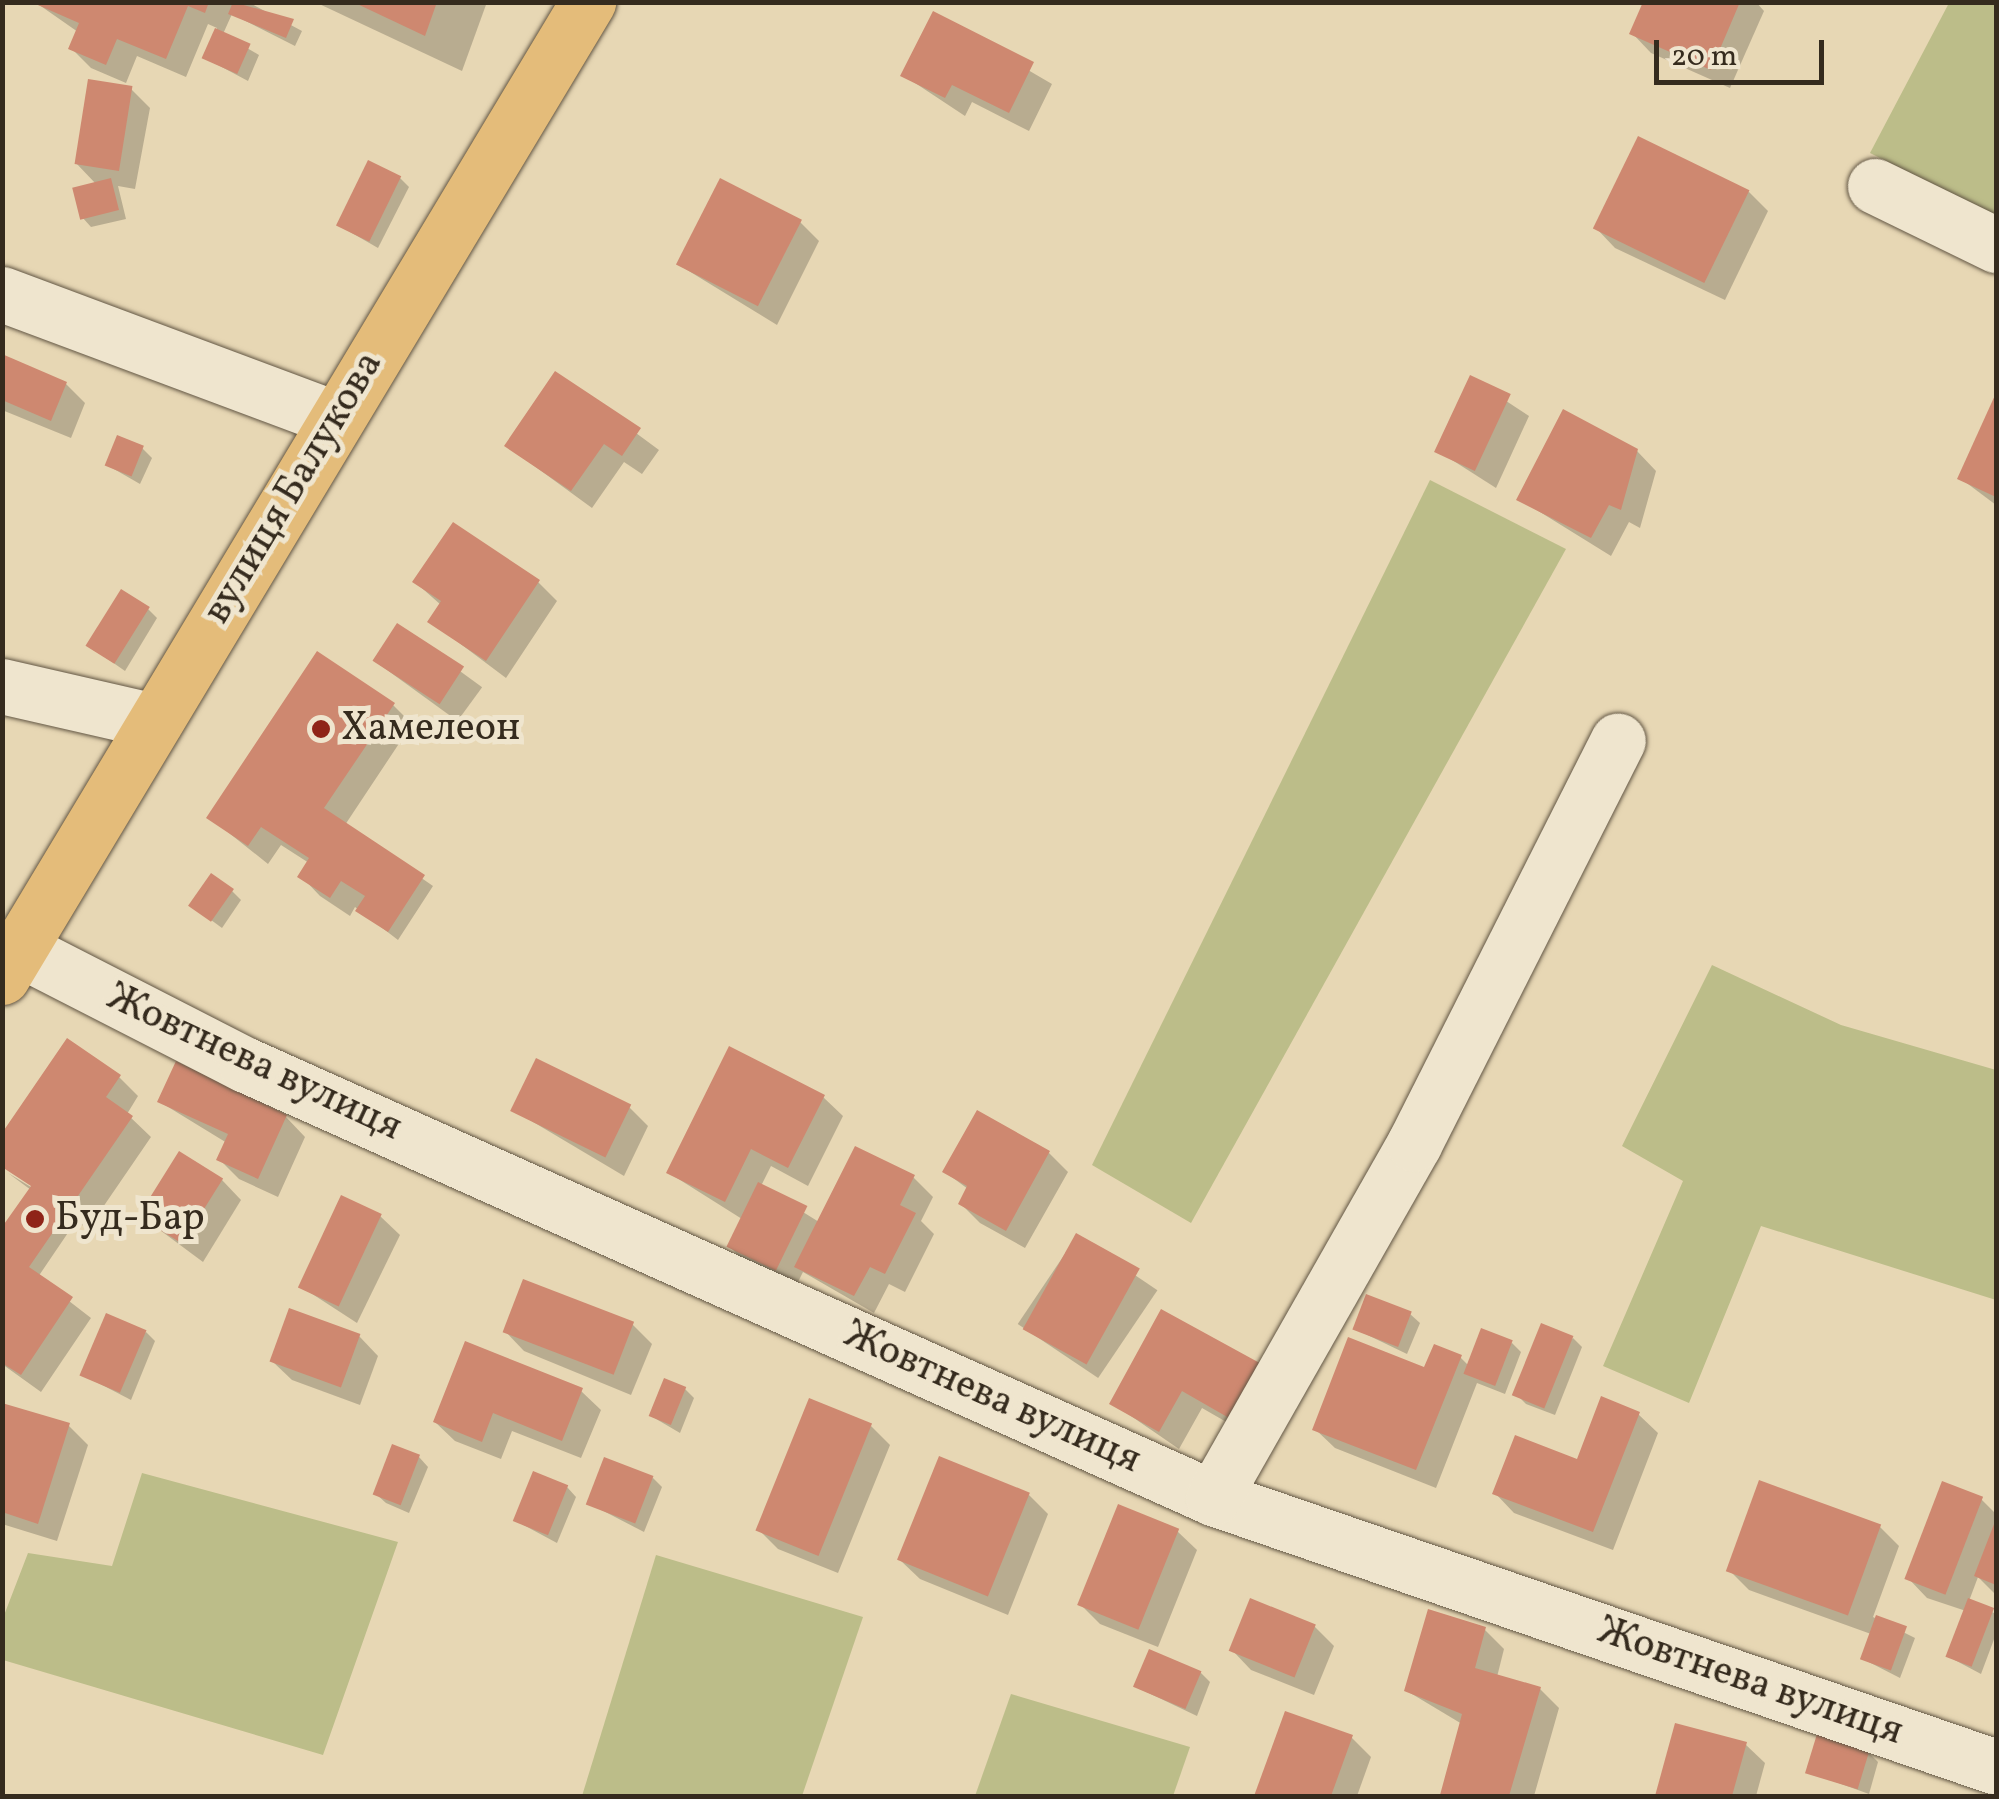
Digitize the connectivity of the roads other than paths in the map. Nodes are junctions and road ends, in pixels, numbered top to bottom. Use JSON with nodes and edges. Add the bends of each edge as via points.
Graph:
{"nodes":[{"id":1,"x":588,"y":2,"type":"edge"},
{"id":2,"x":1876,"y":186,"type":"dead end"},
{"id":3,"x":1996,"y":245,"type":"edge"},
{"id":4,"x":2,"y":294,"type":"edge"},
{"id":5,"x":334,"y":418,"type":"junction"},
{"id":6,"x":2,"y":686,"type":"edge"},
{"id":7,"x":154,"y":720,"type":"junction"},
{"id":8,"x":1618,"y":741,"type":"dead end"},
{"id":9,"x":11,"y":963,"type":"edge"},
{"id":10,"x":1213,"y":1498,"type":"junction"},
{"id":11,"x":1996,"y":1767,"type":"edge"}],
"edges":[{"from":1,"to":5,"type":"main road","name":"вулиця Балукова"},
{"from":2,"to":3,"type":"street"},
{"from":4,"to":5,"type":"street"},
{"from":5,"to":7,"type":"main road","name":"вулиця Балукова"},
{"from":6,"to":7,"type":"street"},
{"from":7,"to":9,"type":"main road","name":"вулиця Балукова"},
{"from":8,"to":10,"type":"street","via":[[1414,1144]]},
{"from":9,"to":10,"type":"street","name":"Жовтнева вулиця"},
{"from":10,"to":11,"type":"street","name":"Жовтнева вулиця"}]}
